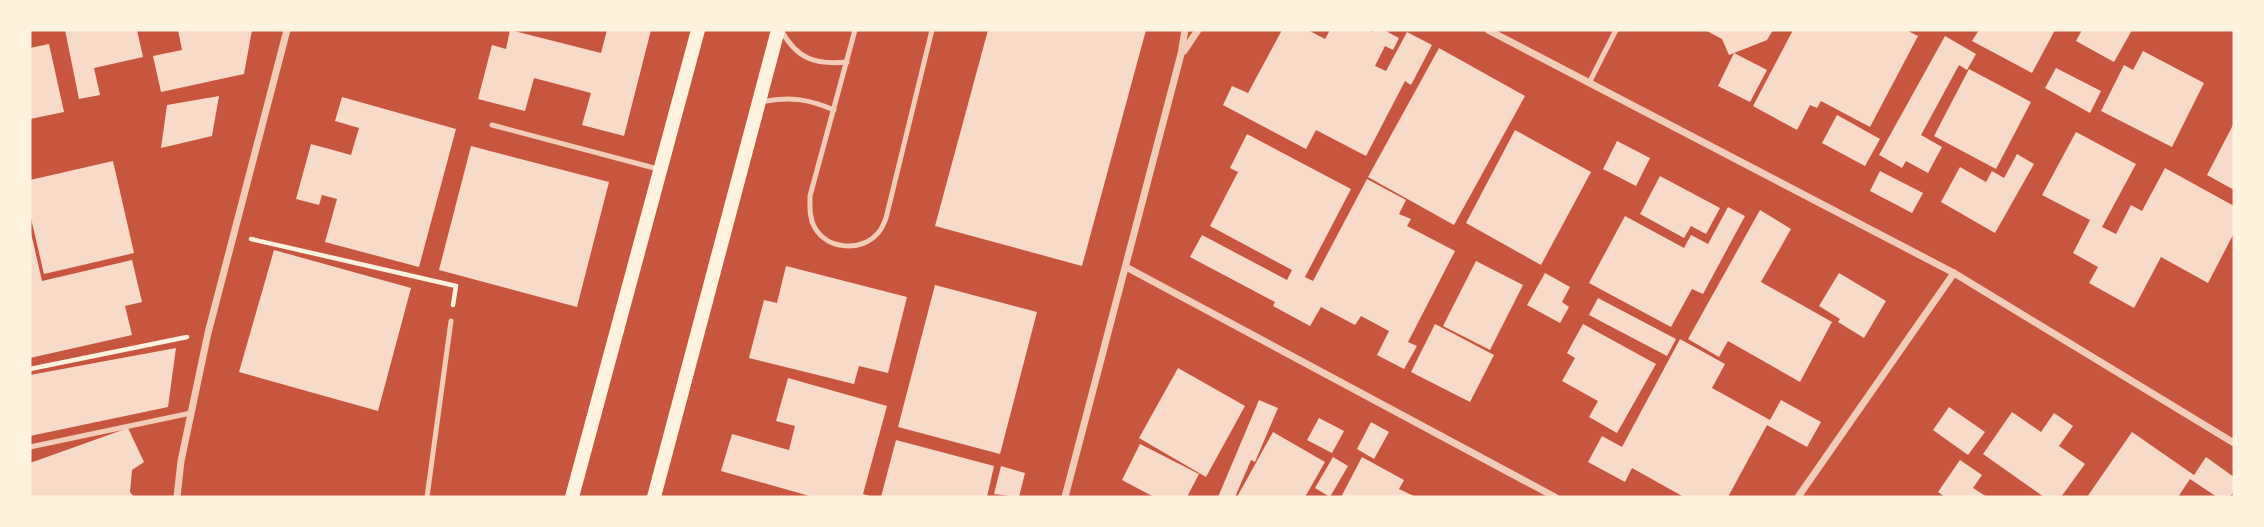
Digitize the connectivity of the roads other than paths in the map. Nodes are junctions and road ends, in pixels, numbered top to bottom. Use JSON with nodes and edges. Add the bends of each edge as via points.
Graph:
{"nodes":[{"id":1,"x":287,"y":30,"type":"edge"},
{"id":2,"x":698,"y":30,"type":"edge"},
{"id":3,"x":779,"y":30,"type":"edge"},
{"id":4,"x":855,"y":30,"type":"edge"},
{"id":5,"x":932,"y":30,"type":"edge"},
{"id":6,"x":1185,"y":30,"type":"edge"},
{"id":7,"x":1198,"y":30,"type":"edge"},
{"id":8,"x":1489,"y":30,"type":"edge"},
{"id":9,"x":1616,"y":30,"type":"edge"},
{"id":10,"x":1181,"y":54,"type":"junction"},
{"id":11,"x":848,"y":62,"type":"junction"},
{"id":12,"x":1589,"y":83,"type":"junction"},
{"id":13,"x":758,"y":103,"type":"junction"},
{"id":14,"x":834,"y":110,"type":"junction"},
{"id":15,"x":492,"y":125,"type":"dead end"},
{"id":16,"x":660,"y":170,"type":"junction"},
{"id":17,"x":1126,"y":267,"type":"junction"},
{"id":18,"x":1954,"y":273,"type":"junction"},
{"id":19,"x":451,"y":321,"type":"road end"},
{"id":20,"x":191,"y":413,"type":"junction"},
{"id":21,"x":2234,"y":443,"type":"edge"},
{"id":22,"x":30,"y":447,"type":"edge"},
{"id":23,"x":177,"y":497,"type":"edge"},
{"id":24,"x":427,"y":497,"type":"edge"},
{"id":25,"x":572,"y":497,"type":"edge"},
{"id":26,"x":654,"y":497,"type":"edge"},
{"id":27,"x":1065,"y":497,"type":"edge"},
{"id":28,"x":1555,"y":497,"type":"edge"},
{"id":29,"x":1798,"y":497,"type":"edge"}],
"edges":[{"from":1,"to":20,"type":"street"},
{"from":2,"to":16,"type":"main road"},
{"from":3,"to":11,"type":"lane","via":[[806,58],[826,64]]},
{"from":3,"to":13,"type":"main road"},
{"from":4,"to":11,"type":"lane"},
{"from":5,"to":14,"type":"lane","via":[[886,218],[878,234],[864,244],[846,247],[829,242],[816,230],[809,213]]},
{"from":6,"to":10,"type":"street"},
{"from":7,"to":10,"type":"street"},
{"from":8,"to":12,"type":"street"},
{"from":9,"to":12,"type":"lane"},
{"from":10,"to":17,"type":"street"},
{"from":11,"to":14,"type":"lane"},
{"from":12,"to":18,"type":"street"},
{"from":13,"to":14,"type":"lane","via":[[796,98]]},
{"from":13,"to":26,"type":"main road"},
{"from":15,"to":16,"type":"lane"},
{"from":16,"to":25,"type":"main road"},
{"from":17,"to":27,"type":"street"},
{"from":17,"to":28,"type":"street"},
{"from":18,"to":21,"type":"street"},
{"from":18,"to":29,"type":"street"},
{"from":19,"to":24,"type":"lane"},
{"from":20,"to":22,"type":"lane"},
{"from":20,"to":23,"type":"street"}]}
